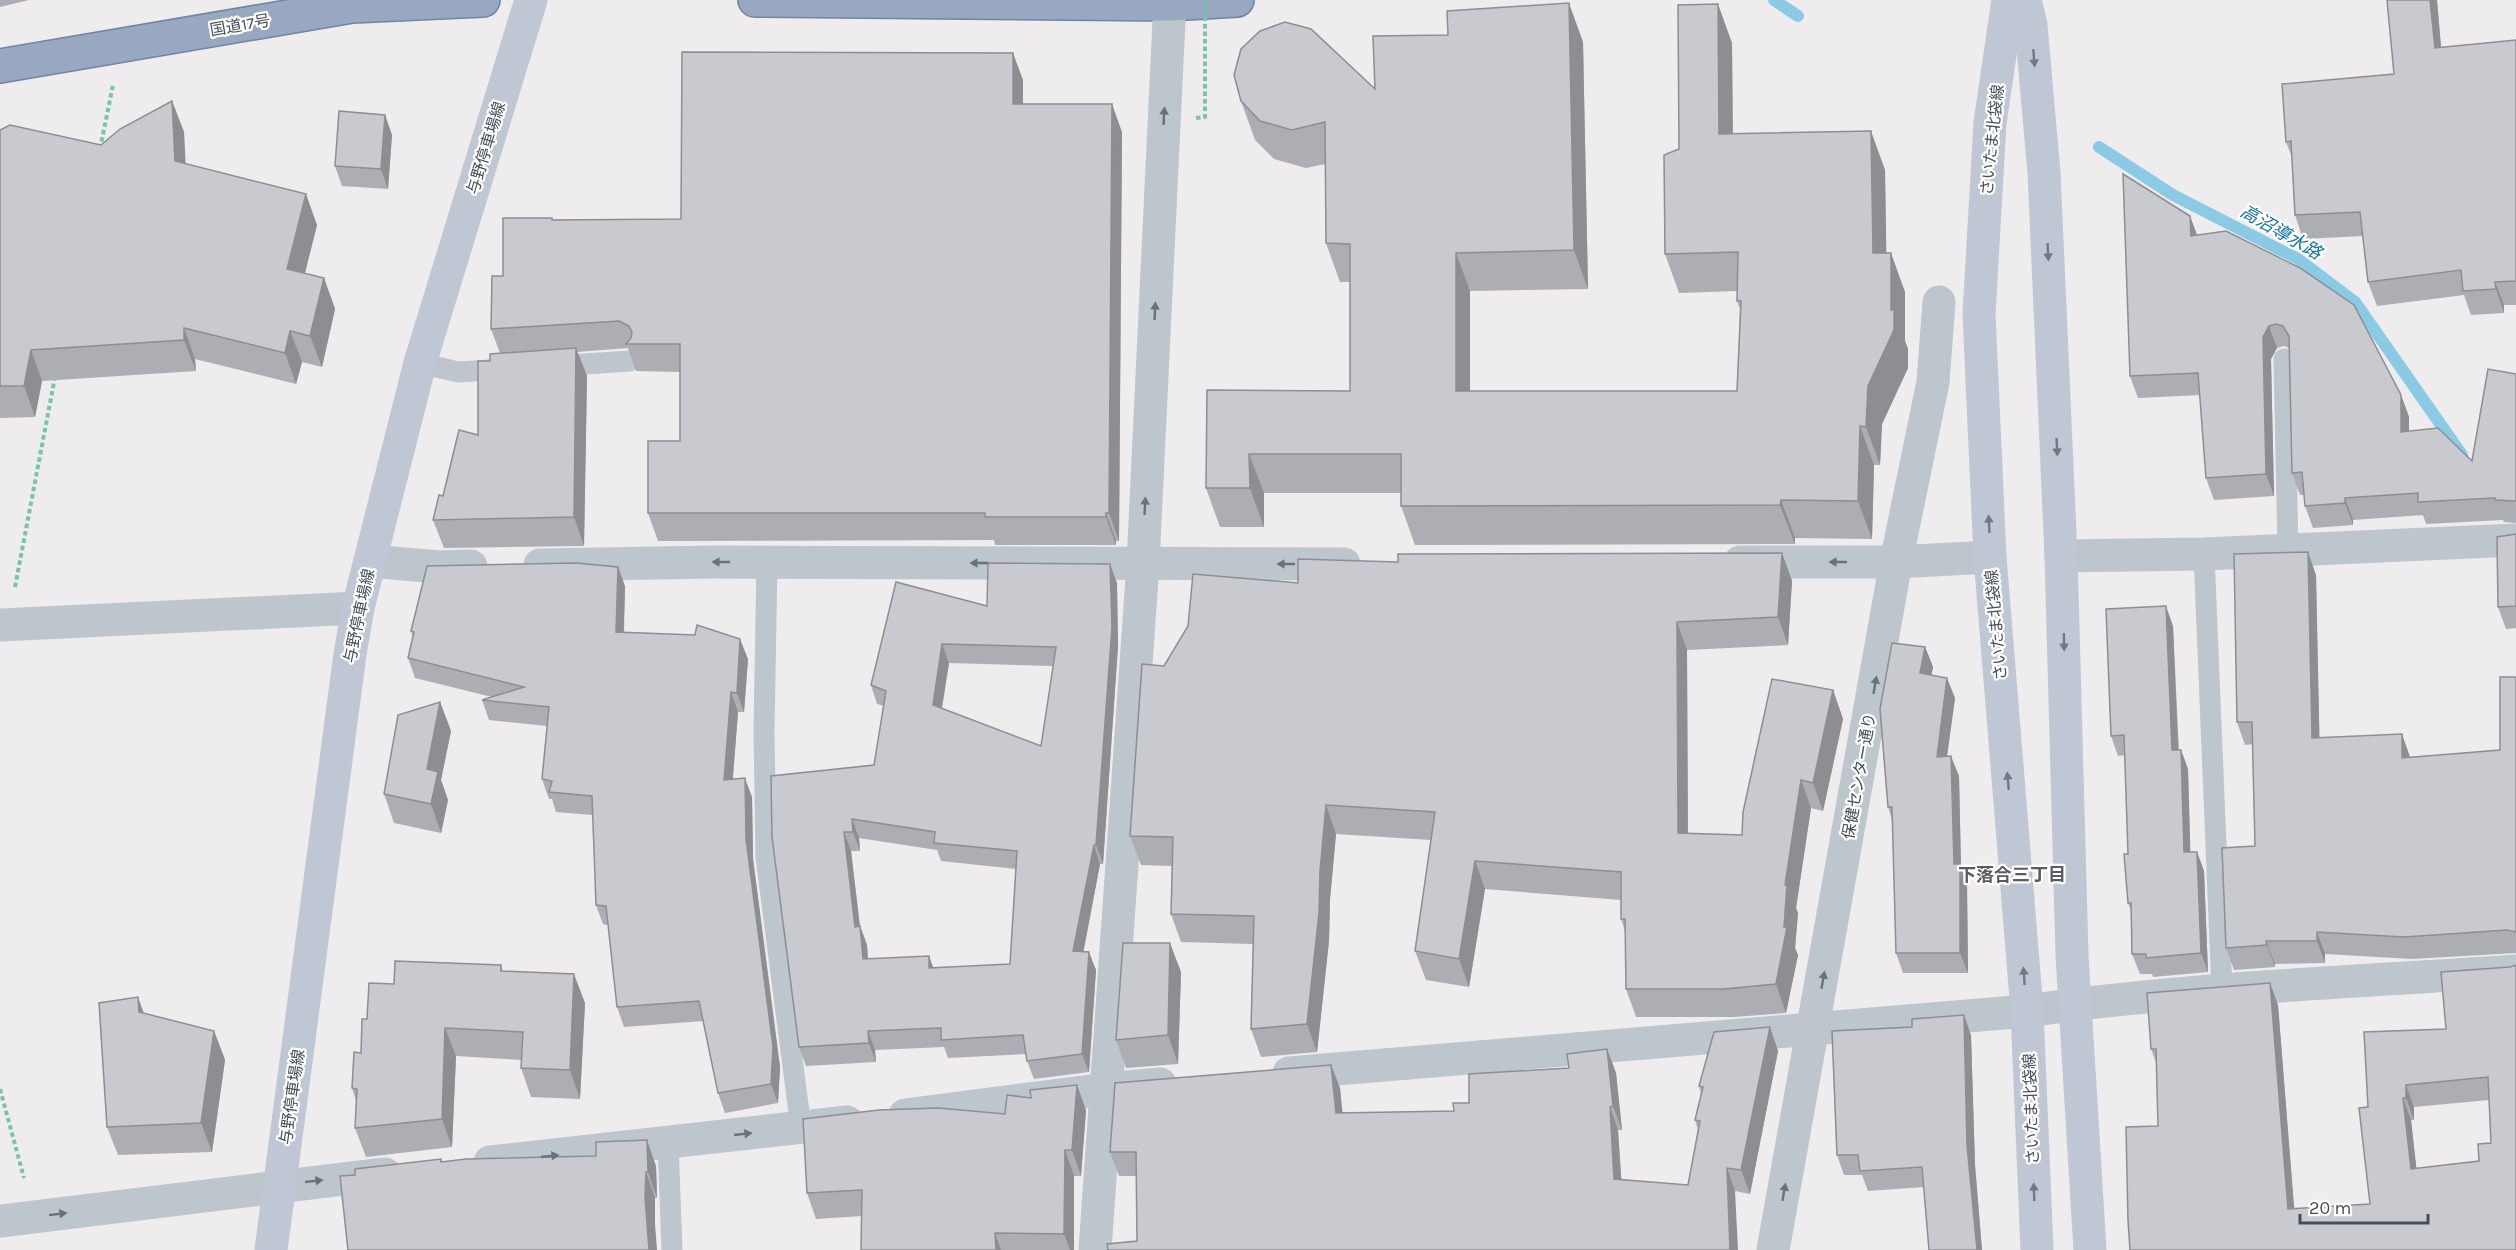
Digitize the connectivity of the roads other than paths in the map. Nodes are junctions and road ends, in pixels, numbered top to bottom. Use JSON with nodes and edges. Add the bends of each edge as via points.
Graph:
{"nodes":[{"id":1,"x":483,"y":0,"type":"edge"},
{"id":2,"x":531,"y":0,"type":"edge"},
{"id":3,"x":754,"y":0,"type":"edge"},
{"id":4,"x":1237,"y":0,"type":"edge"},
{"id":5,"x":2008,"y":0,"type":"edge"},
{"id":6,"x":2025,"y":0,"type":"edge"},
{"id":7,"x":1170,"y":2,"type":"edge"},
{"id":8,"x":0,"y":66,"type":"edge"},
{"id":9,"x":1940,"y":302,"type":"dead end"},
{"id":10,"x":2283,"y":359,"type":"dead end"},
{"id":11,"x":629,"y":361,"type":"edge"},
{"id":12,"x":420,"y":363,"type":"junction"},
{"id":13,"x":2516,"y":540,"type":"edge"},
{"id":14,"x":2288,"y":551,"type":"junction"},
{"id":15,"x":2204,"y":554,"type":"junction"},
{"id":16,"x":2061,"y":556,"type":"junction"},
{"id":17,"x":1990,"y":558,"type":"junction"},
{"id":18,"x":370,"y":561,"type":"junction"},
{"id":19,"x":767,"y":562,"type":"junction"},
{"id":20,"x":1705,"y":562,"type":"edge"},
{"id":21,"x":1896,"y":562,"type":"junction"},
{"id":22,"x":1143,"y":564,"type":"junction"},
{"id":23,"x":1370,"y":564,"type":"edge"},
{"id":24,"x":358,"y":608,"type":"junction"},
{"id":25,"x":4,"y":625,"type":"edge"},
{"id":26,"x":2516,"y":971,"type":"edge"},
{"id":27,"x":2222,"y":991,"type":"junction"},
{"id":28,"x":2075,"y":1004,"type":"junction"},
{"id":29,"x":2026,"y":1011,"type":"junction"},
{"id":30,"x":1814,"y":1029,"type":"junction"},
{"id":31,"x":1259,"y":1076,"type":"edge"},
{"id":32,"x":1188,"y":1082,"type":"edge"},
{"id":33,"x":1106,"y":1089,"type":"junction"},
{"id":34,"x":801,"y":1128,"type":"junction"},
{"id":35,"x":668,"y":1143,"type":"junction"},
{"id":36,"x":455,"y":1166,"type":"edge"},
{"id":37,"x":419,"y":1170,"type":"edge"},
{"id":38,"x":280,"y":1185,"type":"junction"},
{"id":39,"x":0,"y":1221,"type":"edge"},
{"id":40,"x":271,"y":1250,"type":"edge"},
{"id":41,"x":672,"y":1250,"type":"edge"},
{"id":42,"x":1095,"y":1250,"type":"edge"},
{"id":43,"x":1773,"y":1250,"type":"edge"},
{"id":44,"x":2037,"y":1250,"type":"edge"},
{"id":45,"x":2090,"y":1250,"type":"edge"}],
"edges":[{"from":1,"to":8,"type":"highway","name":"国道17号","via":[[352,6]]},
{"from":2,"to":12,"type":"main road","name":"与野停車場線"},
{"from":3,"to":7,"type":"highway"},
{"from":4,"to":7,"type":"highway"},
{"from":17,"to":5,"type":"main road","name":"さいたま北袋線","one_way":true,"via":[[1979,314],[1990,123]]},
{"from":6,"to":16,"type":"main road","one_way":true,"via":[[2031,24],[2044,173]]},
{"from":22,"to":7,"type":"street","one_way":true},
{"from":9,"to":21,"type":"street","name":"保健センター通り","via":[[1933,382]]},
{"from":10,"to":14,"type":"lane"},
{"from":11,"to":12,"type":"lane","via":[[458,372]]},
{"from":12,"to":18,"type":"main road","name":"与野停車場線"},
{"from":13,"to":14,"type":"street"},
{"from":14,"to":15,"type":"street"},
{"from":15,"to":16,"type":"street"},
{"from":15,"to":27,"type":"lane"},
{"from":16,"to":28,"type":"main road","one_way":true},
{"from":17,"to":21,"type":"street"},
{"from":29,"to":17,"type":"main road","name":"さいたま北袋線","one_way":true},
{"from":19,"to":18,"type":"street","one_way":true,"via":[[439,567]]},
{"from":18,"to":24,"type":"main road","name":"与野停車場線"},
{"from":22,"to":19,"type":"street","one_way":true},
{"from":19,"to":34,"type":"lane","via":[[766,857]]},
{"from":21,"to":20,"type":"street","one_way":true},
{"from":30,"to":21,"type":"street","name":"保健センター通り","one_way":true},
{"from":23,"to":22,"type":"street","one_way":true},
{"from":22,"to":33,"type":"street"},
{"from":24,"to":25,"type":"street"},
{"from":24,"to":38,"type":"main road","name":"与野停車場線"},
{"from":26,"to":27,"type":"street"},
{"from":27,"to":28,"type":"street"},
{"from":28,"to":29,"type":"street"},
{"from":28,"to":45,"type":"main road"},
{"from":29,"to":30,"type":"street"},
{"from":44,"to":29,"type":"main road","name":"さいたま北袋線","one_way":true},
{"from":30,"to":31,"type":"street"},
{"from":43,"to":30,"type":"street","name":"保健センター通り","one_way":true},
{"from":32,"to":33,"type":"street"},
{"from":33,"to":34,"type":"street"},
{"from":33,"to":42,"type":"street"},
{"from":35,"to":34,"type":"street","one_way":true},
{"from":36,"to":35,"type":"street","one_way":true},
{"from":35,"to":41,"type":"lane"},
{"from":38,"to":37,"type":"street","one_way":true},
{"from":39,"to":38,"type":"street","one_way":true},
{"from":38,"to":40,"type":"main road","name":"与野停車場線"}]}
